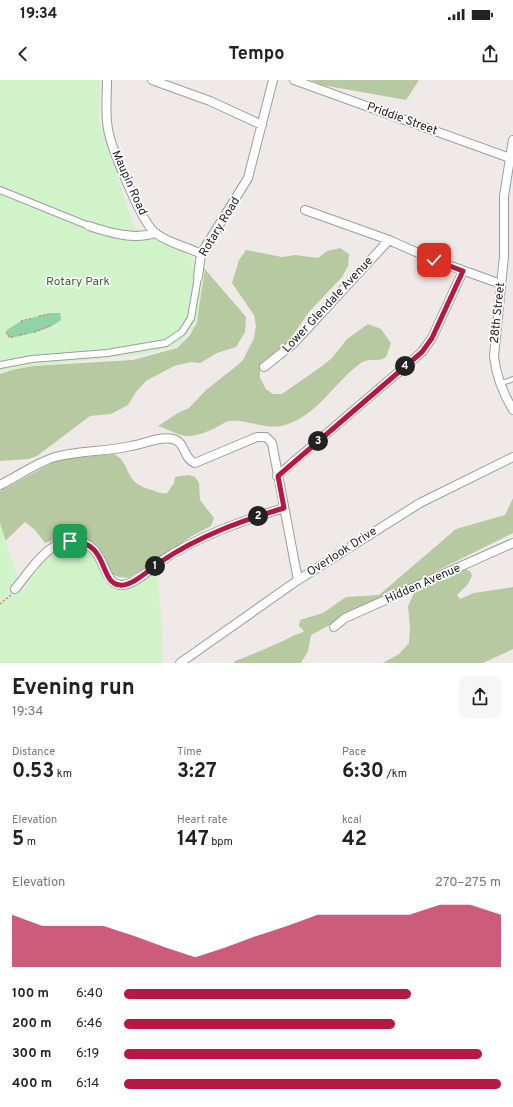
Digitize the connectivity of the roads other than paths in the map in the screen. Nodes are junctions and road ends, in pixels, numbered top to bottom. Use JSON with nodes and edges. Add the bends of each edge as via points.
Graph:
{"nodes":[{"id":1,"x":107,"y":80,"type":"edge"},
{"id":2,"x":152,"y":80,"type":"edge"},
{"id":3,"x":273,"y":80,"type":"edge"},
{"id":4,"x":294,"y":80,"type":"edge"},
{"id":5,"x":262,"y":125,"type":"junction"},
{"id":6,"x":513,"y":140,"type":"edge"},
{"id":7,"x":510,"y":158,"type":"junction"},
{"id":8,"x":0,"y":190,"type":"edge"},
{"id":9,"x":305,"y":210,"type":"dead end"},
{"id":10,"x":89,"y":226,"type":"joint"},
{"id":11,"x":156,"y":233,"type":"junction"},
{"id":12,"x":389,"y":240,"type":"junction"},
{"id":13,"x":201,"y":254,"type":"junction"},
{"id":14,"x":463,"y":271,"type":"junction"},
{"id":15,"x":198,"y":277,"type":"joint"},
{"id":16,"x":501,"y":284,"type":"junction"},
{"id":17,"x":0,"y":365,"type":"edge"},
{"id":18,"x":264,"y":367,"type":"dead end"},
{"id":19,"x":513,"y":379,"type":"edge"},
{"id":20,"x":500,"y":384,"type":"junction"},
{"id":21,"x":511,"y":401,"type":"edge"},
{"id":22,"x":513,"y":410,"type":"edge"},
{"id":23,"x":513,"y":457,"type":"edge"},
{"id":24,"x":278,"y":476,"type":"junction"},
{"id":25,"x":0,"y":485,"type":"edge"},
{"id":26,"x":284,"y":508,"type":"junction"},
{"id":27,"x":513,"y":543,"type":"edge"},
{"id":28,"x":298,"y":580,"type":"junction"},
{"id":29,"x":16,"y":589,"type":"road end"},
{"id":30,"x":334,"y":627,"type":"dead end"},
{"id":31,"x":180,"y":663,"type":"edge"}],
"edges":[{"from":1,"to":11,"type":"street","name":"Maupin Road","via":[[107,124],[110,137],[135,201],[148,226]]},
{"from":2,"to":5,"type":"street","via":[[210,101]]},
{"from":3,"to":5,"type":"street","name":"Rotary Road"},
{"from":4,"to":7,"type":"street","name":"Priddie Street"},
{"from":5,"to":13,"type":"street","name":"Rotary Road","via":[[247,181]]},
{"from":6,"to":7,"type":"street","name":"28th Street"},
{"from":7,"to":16,"type":"street","name":"28th Street","via":[[504,196],[504,256]]},
{"from":8,"to":10,"type":"street"},
{"from":9,"to":12,"type":"street"},
{"from":10,"to":11,"type":"street","via":[[131,236]]},
{"from":11,"to":13,"type":"street","name":"Maupin Road"},
{"from":12,"to":14,"type":"street"},
{"from":12,"to":18,"type":"street","name":"Lower Glendale Avenue","via":[[293,344]]},
{"from":13,"to":15,"type":"street","name":"Rotary Road"},
{"from":14,"to":16,"type":"street"},
{"from":14,"to":24,"type":"street","via":[[432,338],[422,352]]},
{"from":15,"to":17,"type":"street","name":"Rotary Road","via":[[191,318],[182,332],[166,343],[107,353],[32,359]]},
{"from":16,"to":20,"type":"street","name":"28th Street","via":[[494,356],[495,371]]},
{"from":19,"to":20,"type":"lane"},
{"from":20,"to":21,"type":"street","name":"28th Street"},
{"from":21,"to":22,"type":"street","name":"28th Street"},
{"from":23,"to":28,"type":"street","name":"Overlook Drive","via":[[426,500]]},
{"from":24,"to":25,"type":"street","via":[[272,443],[266,437],[257,437],[195,463],[189,460],[180,443],[172,439],[68,454],[47,460]]},
{"from":24,"to":26,"type":"street"},
{"from":26,"to":28,"type":"street"},
{"from":26,"to":29,"type":"street","via":[[231,525],[210,535],[125,585],[115,584],[110,579],[92,547],[78,541],[60,543],[48,550]]},
{"from":27,"to":30,"type":"street","name":"Hidden Avenue","via":[[345,618]]},
{"from":28,"to":31,"type":"street","name":"Overlook Drive"}]}
